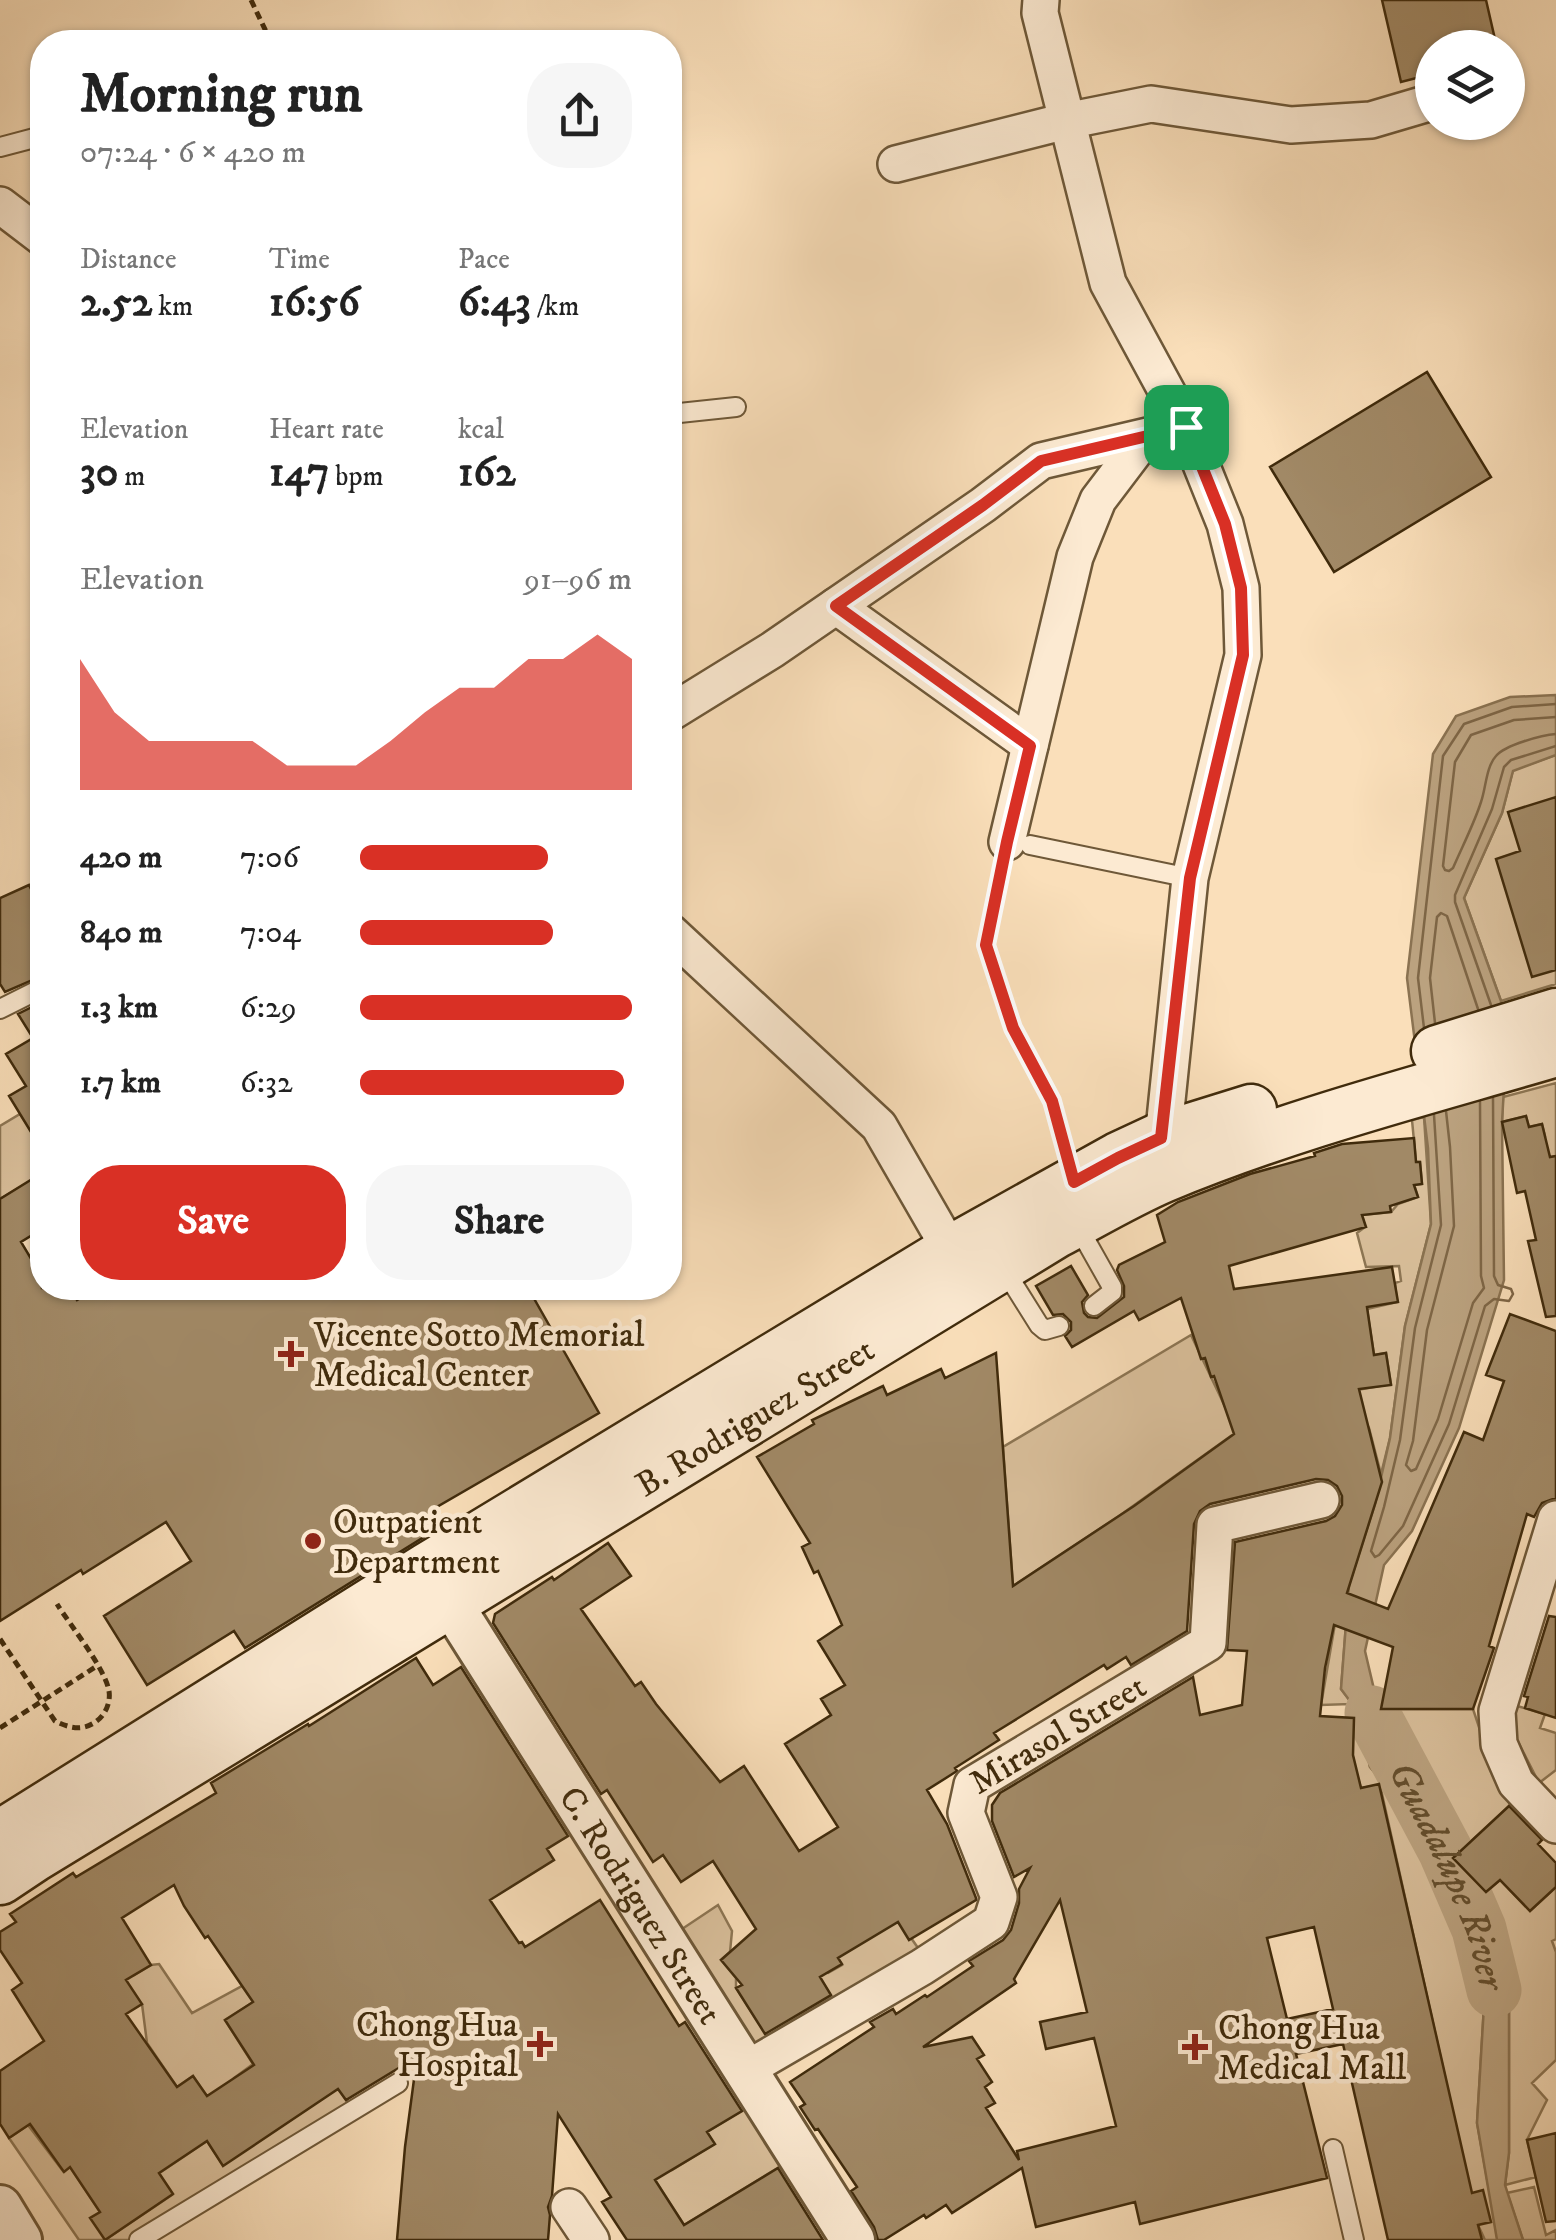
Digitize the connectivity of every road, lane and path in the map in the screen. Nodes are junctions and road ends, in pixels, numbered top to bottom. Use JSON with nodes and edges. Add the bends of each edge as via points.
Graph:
{"nodes":[{"id":1,"x":251,"y":0,"type":"edge"},
{"id":2,"x":1040,"y":0,"type":"edge"},
{"id":3,"x":265,"y":30,"type":"edge"},
{"id":4,"x":1415,"y":107,"type":"edge"},
{"id":5,"x":1066,"y":121,"type":"junction"},
{"id":6,"x":30,"y":139,"type":"edge"},
{"id":7,"x":0,"y":147,"type":"edge"},
{"id":8,"x":896,"y":164,"type":"dead end"},
{"id":9,"x":0,"y":205,"type":"edge"},
{"id":10,"x":30,"y":228,"type":"edge"},
{"id":11,"x":736,"y":407,"type":"dead end"},
{"id":12,"x":682,"y":412,"type":"edge"},
{"id":13,"x":1186,"y":427,"type":"junction"},
{"id":14,"x":1146,"y":438,"type":"junction"},
{"id":15,"x":836,"y":606,"type":"junction"},
{"id":16,"x":682,"y":705,"type":"edge"},
{"id":17,"x":1030,"y":746,"type":"junction"},
{"id":18,"x":1018,"y":844,"type":"junction"},
{"id":19,"x":1190,"y":878,"type":"junction"},
{"id":20,"x":682,"y":943,"type":"edge"},
{"id":21,"x":30,"y":994,"type":"edge"},
{"id":22,"x":0,"y":1009,"type":"edge"},
{"id":23,"x":1553,"y":1034,"type":"edge"},
{"id":24,"x":1161,"y":1158,"type":"junction"},
{"id":25,"x":1075,"y":1202,"type":"junction"},
{"id":26,"x":951,"y":1251,"type":"junction"},
{"id":27,"x":1001,"y":1266,"type":"junction"},
{"id":28,"x":1094,"y":1306,"type":"dead end"},
{"id":29,"x":1059,"y":1326,"type":"dead end"},
{"id":30,"x":1320,"y":1500,"type":"dead end"},
{"id":31,"x":1556,"y":1519,"type":"edge"},
{"id":32,"x":439,"y":1585,"type":"junction"},
{"id":33,"x":56,"y":1604,"type":"dead end"},
{"id":34,"x":0,"y":1639,"type":"edge"},
{"id":35,"x":97,"y":1666,"type":"junction"},
{"id":36,"x":41,"y":1702,"type":"junction"},
{"id":37,"x":0,"y":1728,"type":"edge"},
{"id":38,"x":1556,"y":1825,"type":"edge"},
{"id":39,"x":12,"y":1850,"type":"edge"},
{"id":40,"x":745,"y":2070,"type":"junction"},
{"id":41,"x":398,"y":2083,"type":"dead end"},
{"id":42,"x":1333,"y":2149,"type":"dead end"},
{"id":43,"x":570,"y":2207,"type":"dead end"},
{"id":44,"x":0,"y":2208,"type":"edge"},
{"id":45,"x":1350,"y":2239,"type":"edge"},
{"id":46,"x":20,"y":2240,"type":"edge"},
{"id":47,"x":139,"y":2240,"type":"edge"},
{"id":48,"x":590,"y":2240,"type":"edge"},
{"id":49,"x":852,"y":2240,"type":"edge"}],
"edges":[{"from":1,"to":3,"type":"path"},
{"from":2,"to":5,"type":"street"},
{"from":4,"to":5,"type":"street","via":[[1371,120],[1291,125],[1151,104]]},
{"from":5,"to":8,"type":"street"},
{"from":5,"to":13,"type":"street","via":[[1108,283]]},
{"from":6,"to":7,"type":"lane"},
{"from":9,"to":10,"type":"street"},
{"from":11,"to":12,"type":"lane"},
{"from":13,"to":14,"type":"street"},
{"from":13,"to":19,"type":"street","via":[[1225,524],[1241,588],[1243,655]]},
{"from":14,"to":15,"type":"street","via":[[1041,461]]},
{"from":14,"to":17,"type":"street","via":[[1098,500],[1075,557]]},
{"from":15,"to":16,"type":"street"},
{"from":15,"to":17,"type":"street"},
{"from":17,"to":18,"type":"street"},
{"from":18,"to":19,"type":"lane"},
{"from":18,"to":25,"type":"path","via":[[986,945],[1013,1028],[1052,1101]]},
{"from":19,"to":24,"type":"street"},
{"from":20,"to":26,"type":"street","via":[[879,1126]]},
{"from":21,"to":22,"type":"lane"},
{"from":23,"to":24,"type":"main road","name":"B. Rodriguez Street","via":[[1387,1083],[1226,1152]]},
{"from":24,"to":25,"type":"main road","name":"B. Rodriguez Street"},
{"from":25,"to":26,"type":"main road","name":"B. Rodriguez Street"},
{"from":25,"to":27,"type":"main road","name":"B. Rodriguez Street"},
{"from":25,"to":28,"type":"lane","via":[[1112,1288]]},
{"from":26,"to":32,"type":"main road","name":"B. Rodriguez Street"},
{"from":27,"to":29,"type":"lane","via":[[1038,1325]]},
{"from":27,"to":32,"type":"main road","name":"B. Rodriguez Street"},
{"from":30,"to":40,"type":"street","name":"Mirasol Street","via":[[1215,1525],[1208,1643],[972,1786],[966,1813],[999,1897],[992,1922]]},
{"from":31,"to":38,"type":"street","via":[[1497,1711],[1499,1744],[1516,1783]]},
{"from":32,"to":39,"type":"main road","name":"B. Rodriguez Street"},
{"from":32,"to":40,"type":"street","name":"C. Rodriguez Street"},
{"from":33,"to":35,"type":"path"},
{"from":34,"to":36,"type":"path"},
{"from":35,"to":36,"type":"path"},
{"from":35,"to":36,"type":"path","via":[[109,1700],[92,1724],[66,1727]]},
{"from":36,"to":37,"type":"path"},
{"from":40,"to":49,"type":"street","name":"C. Rodriguez Street"},
{"from":41,"to":47,"type":"lane"},
{"from":42,"to":45,"type":"lane"},
{"from":43,"to":48,"type":"street"},
{"from":44,"to":46,"type":"street"}]}
